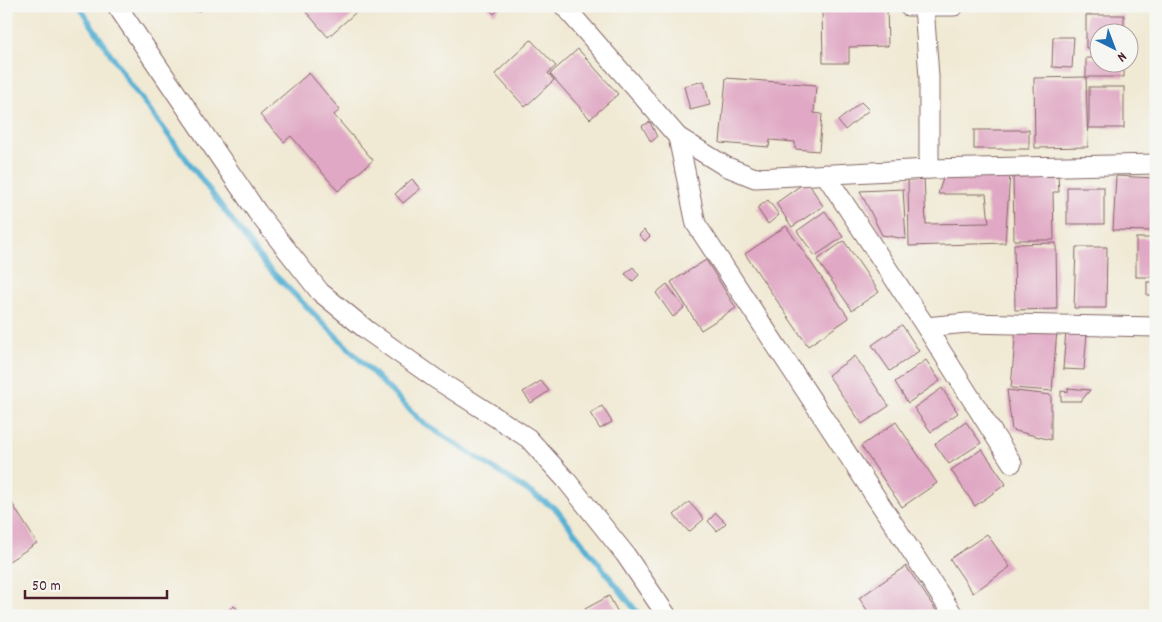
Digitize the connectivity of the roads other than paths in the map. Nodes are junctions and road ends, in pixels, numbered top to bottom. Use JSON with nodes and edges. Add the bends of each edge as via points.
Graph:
{"nodes":[{"id":1,"x":117,"y":6,"type":"edge"},
{"id":2,"x":564,"y":6,"type":"edge"},
{"id":3,"x":954,"y":6,"type":"edge"},
{"id":4,"x":919,"y":7,"type":"edge"},
{"id":5,"x":678,"y":137,"type":"junction"},
{"id":6,"x":1156,"y":164,"type":"edge"},
{"id":7,"x":929,"y":168,"type":"junction"},
{"id":8,"x":825,"y":174,"type":"junction"},
{"id":9,"x":1156,"y":327,"type":"edge"},
{"id":10,"x":926,"y":328,"type":"junction"},
{"id":11,"x":1012,"y":462,"type":"dead end"},
{"id":12,"x":667,"y":616,"type":"edge"},
{"id":13,"x":954,"y":616,"type":"edge"}],
"edges":[{"from":1,"to":12,"type":"street","via":[[257,212],[320,292],[436,379],[528,438],[625,554]]},
{"from":2,"to":5,"type":"street"},
{"from":3,"to":4,"type":"street"},
{"from":4,"to":7,"type":"street","via":[[928,77]]},
{"from":5,"to":8,"type":"street","via":[[725,166],[754,178]]},
{"from":5,"to":13,"type":"street","via":[[696,224]]},
{"from":6,"to":7,"type":"street"},
{"from":7,"to":8,"type":"street"},
{"from":8,"to":10,"type":"street"},
{"from":9,"to":10,"type":"street","via":[[968,323]]},
{"from":10,"to":11,"type":"street"}]}
